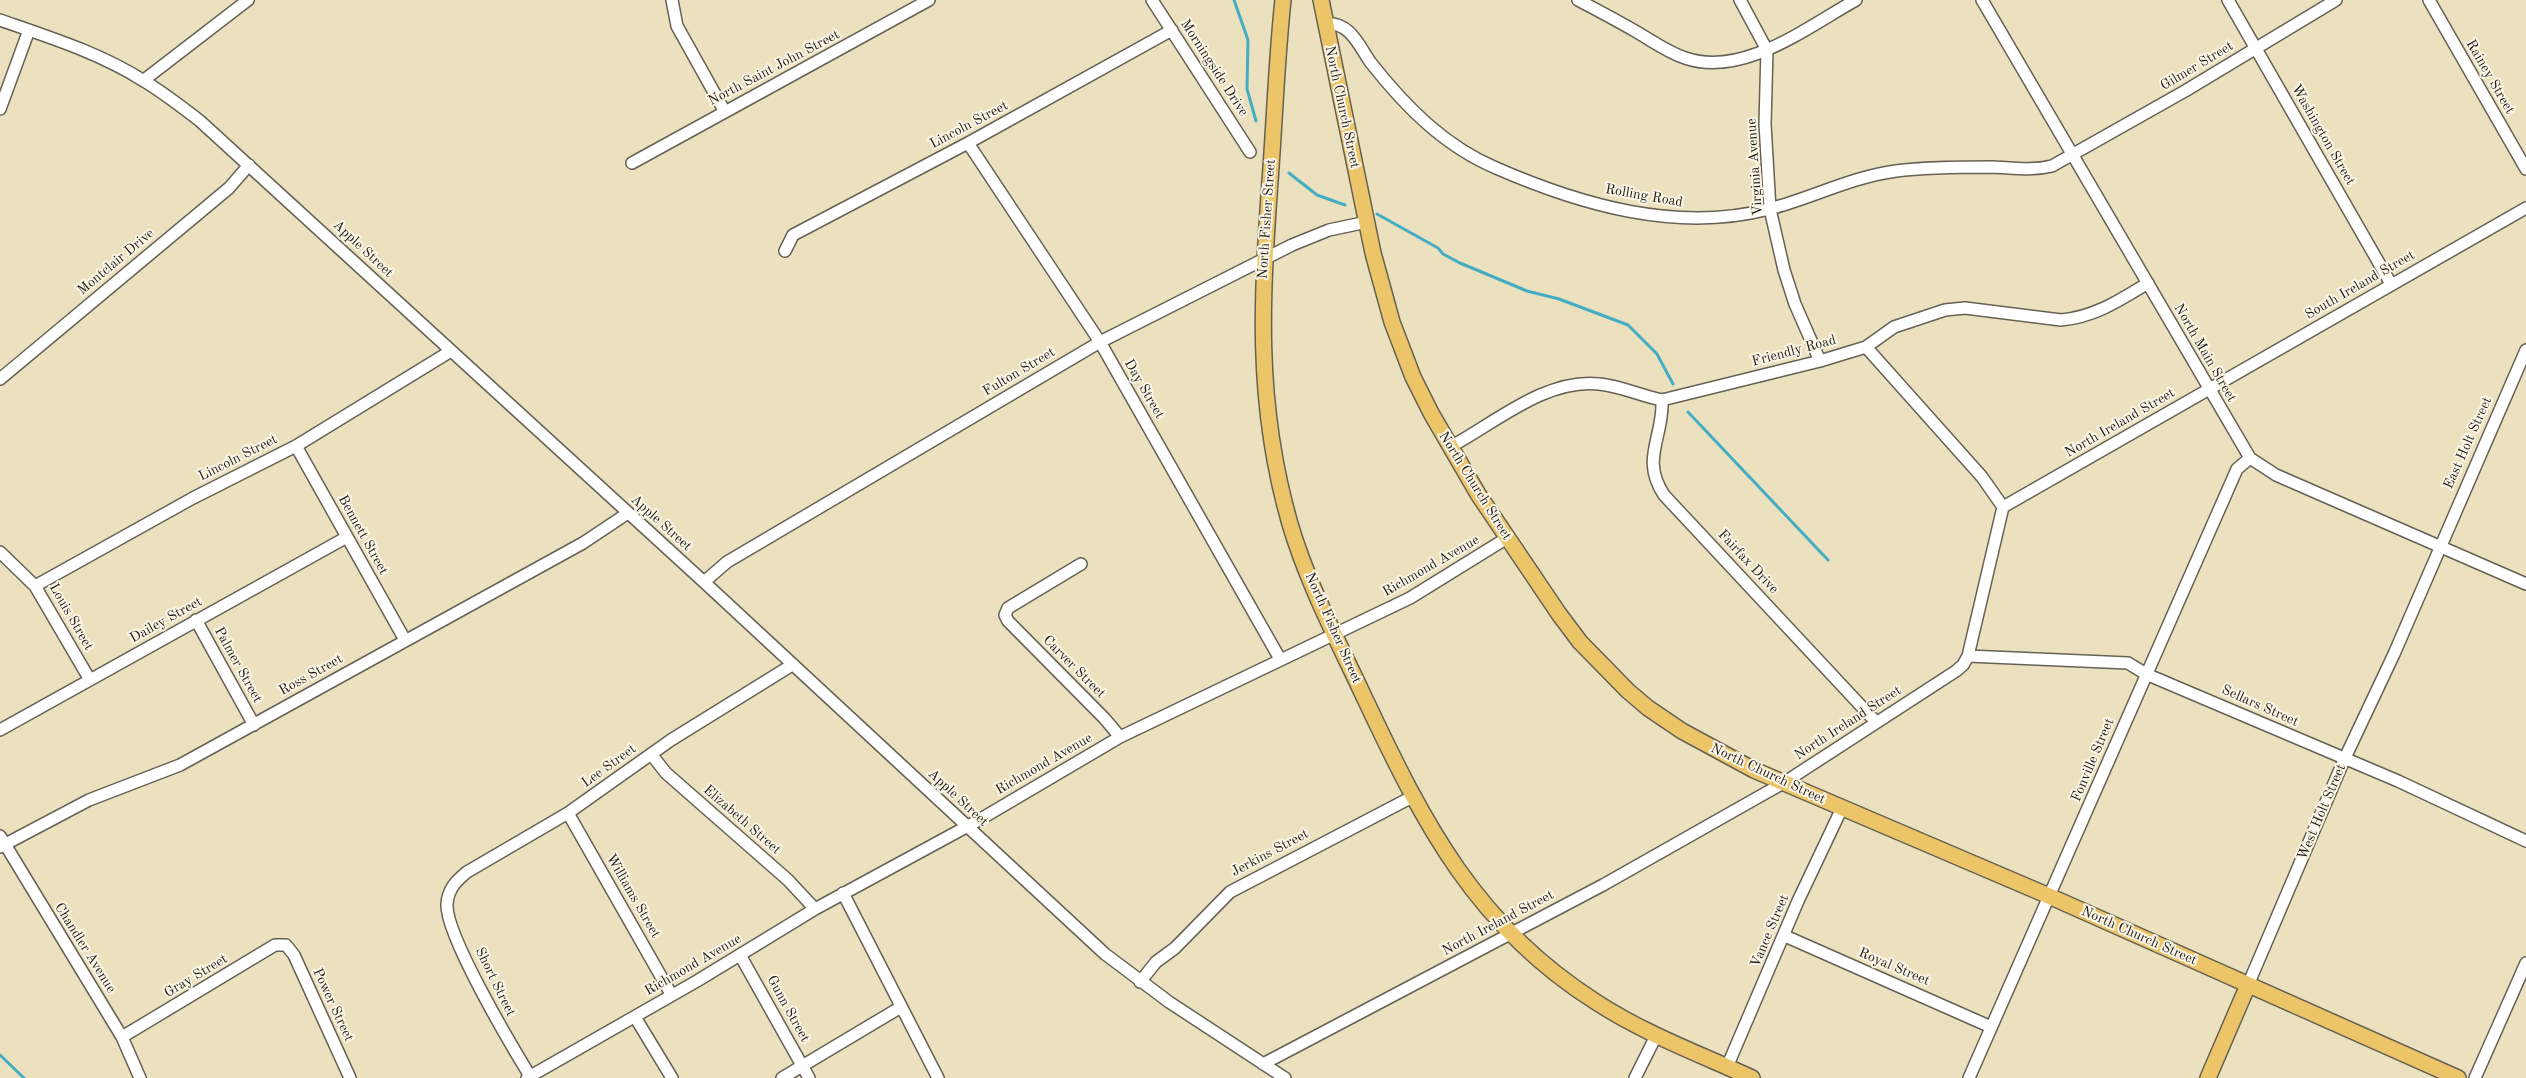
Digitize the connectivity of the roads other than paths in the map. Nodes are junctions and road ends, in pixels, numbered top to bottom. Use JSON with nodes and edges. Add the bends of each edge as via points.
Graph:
{"nodes":[{"id":1,"x":248,"y":0,"type":"edge"},
{"id":2,"x":672,"y":0,"type":"edge"},
{"id":3,"x":929,"y":0,"type":"edge"},
{"id":4,"x":1152,"y":0,"type":"edge"},
{"id":5,"x":1283,"y":0,"type":"edge"},
{"id":6,"x":1321,"y":0,"type":"edge"},
{"id":7,"x":1578,"y":0,"type":"edge"},
{"id":8,"x":1740,"y":0,"type":"edge"},
{"id":9,"x":1856,"y":0,"type":"edge"},
{"id":10,"x":1982,"y":0,"type":"edge"},
{"id":11,"x":2228,"y":0,"type":"edge"},
{"id":12,"x":2336,"y":0,"type":"edge"},
{"id":13,"x":2429,"y":0,"type":"edge"},
{"id":14,"x":0,"y":20,"type":"edge"},
{"id":15,"x":1325,"y":24,"type":"junction"},
{"id":16,"x":29,"y":30,"type":"junction"},
{"id":17,"x":1172,"y":30,"type":"junction"},
{"id":18,"x":2256,"y":48,"type":"junction"},
{"id":19,"x":1767,"y":50,"type":"junction"},
{"id":20,"x":144,"y":80,"type":"junction"},
{"id":21,"x":0,"y":109,"type":"edge"},
{"id":22,"x":725,"y":112,"type":"junction"},
{"id":23,"x":968,"y":143,"type":"junction"},
{"id":24,"x":1250,"y":152,"type":"dead end"},
{"id":25,"x":2072,"y":154,"type":"junction"},
{"id":26,"x":632,"y":163,"type":"dead end"},
{"id":27,"x":249,"y":165,"type":"junction"},
{"id":28,"x":2526,"y":169,"type":"edge"},
{"id":29,"x":2526,"y":208,"type":"edge"},
{"id":30,"x":1770,"y":209,"type":"junction"},
{"id":31,"x":1367,"y":222,"type":"junction"},
{"id":32,"x":785,"y":251,"type":"dead end"},
{"id":33,"x":1264,"y":259,"type":"junction"},
{"id":34,"x":2148,"y":283,"type":"junction"},
{"id":35,"x":2391,"y":284,"type":"junction"},
{"id":36,"x":1100,"y":342,"type":"junction"},
{"id":37,"x":1866,"y":347,"type":"junction"},
{"id":38,"x":2526,"y":350,"type":"edge"},
{"id":39,"x":450,"y":351,"type":"junction"},
{"id":40,"x":1820,"y":361,"type":"junction"},
{"id":41,"x":0,"y":379,"type":"edge"},
{"id":42,"x":2208,"y":390,"type":"junction"},
{"id":43,"x":1662,"y":400,"type":"junction"},
{"id":44,"x":296,"y":446,"type":"junction"},
{"id":45,"x":1450,"y":447,"type":"junction"},
{"id":46,"x":2250,"y":458,"type":"junction"},
{"id":47,"x":2003,"y":506,"type":"junction"},
{"id":48,"x":628,"y":513,"type":"junction"},
{"id":49,"x":347,"y":537,"type":"junction"},
{"id":50,"x":1507,"y":538,"type":"junction"},
{"id":51,"x":2438,"y":547,"type":"junction"},
{"id":52,"x":0,"y":552,"type":"edge"},
{"id":53,"x":1081,"y":564,"type":"dead end"},
{"id":54,"x":704,"y":582,"type":"junction"},
{"id":55,"x":2526,"y":584,"type":"edge"},
{"id":56,"x":35,"y":586,"type":"junction"},
{"id":57,"x":196,"y":620,"type":"junction"},
{"id":58,"x":1334,"y":632,"type":"junction"},
{"id":59,"x":405,"y":640,"type":"junction"},
{"id":60,"x":1968,"y":656,"type":"junction"},
{"id":61,"x":1280,"y":659,"type":"junction"},
{"id":62,"x":792,"y":666,"type":"junction"},
{"id":63,"x":2146,"y":674,"type":"junction"},
{"id":64,"x":90,"y":680,"type":"junction"},
{"id":65,"x":1876,"y":722,"type":"junction"},
{"id":66,"x":254,"y":725,"type":"junction"},
{"id":67,"x":0,"y":730,"type":"edge"},
{"id":68,"x":1120,"y":737,"type":"junction"},
{"id":69,"x":651,"y":754,"type":"junction"},
{"id":70,"x":2344,"y":760,"type":"junction"},
{"id":71,"x":1785,"y":782,"type":"junction"},
{"id":72,"x":1412,"y":797,"type":"junction"},
{"id":73,"x":1842,"y":808,"type":"junction"},
{"id":74,"x":568,"y":813,"type":"junction"},
{"id":75,"x":965,"y":826,"type":"junction"},
{"id":76,"x":2526,"y":841,"type":"edge"},
{"id":77,"x":2,"y":842,"type":"edge"},
{"id":78,"x":843,"y":893,"type":"junction"},
{"id":79,"x":448,"y":896,"type":"joint"},
{"id":80,"x":2049,"y":896,"type":"junction"},
{"id":81,"x":815,"y":909,"type":"junction"},
{"id":82,"x":1511,"y":934,"type":"junction"},
{"id":83,"x":1785,"y":936,"type":"junction"},
{"id":84,"x":286,"y":945,"type":"joint"},
{"id":85,"x":740,"y":955,"type":"junction"},
{"id":86,"x":2526,"y":963,"type":"edge"},
{"id":87,"x":1140,"y":982,"type":"junction"},
{"id":88,"x":2248,"y":985,"type":"junction"},
{"id":89,"x":671,"y":994,"type":"junction"},
{"id":90,"x":901,"y":1007,"type":"junction"},
{"id":91,"x":635,"y":1017,"type":"junction"},
{"id":92,"x":1990,"y":1027,"type":"junction"},
{"id":93,"x":1656,"y":1036,"type":"junction"},
{"id":94,"x":122,"y":1037,"type":"junction"},
{"id":95,"x":1263,"y":1064,"type":"junction"},
{"id":96,"x":802,"y":1066,"type":"junction"},
{"id":97,"x":1728,"y":1067,"type":"junction"},
{"id":98,"x":528,"y":1077,"type":"edge"},
{"id":99,"x":140,"y":1078,"type":"edge"},
{"id":100,"x":350,"y":1078,"type":"edge"},
{"id":101,"x":672,"y":1078,"type":"edge"},
{"id":102,"x":782,"y":1078,"type":"edge"},
{"id":103,"x":809,"y":1078,"type":"edge"},
{"id":104,"x":938,"y":1078,"type":"edge"},
{"id":105,"x":1285,"y":1078,"type":"edge"},
{"id":106,"x":1635,"y":1078,"type":"edge"},
{"id":107,"x":1752,"y":1078,"type":"edge"},
{"id":108,"x":1970,"y":1078,"type":"edge"},
{"id":109,"x":2208,"y":1078,"type":"edge"},
{"id":110,"x":2458,"y":1078,"type":"edge"},
{"id":111,"x":2475,"y":1078,"type":"edge"}],
"edges":[{"from":1,"to":20,"type":"street"},
{"from":2,"to":22,"type":"street","via":[[677,26]]},
{"from":3,"to":22,"type":"street","name":"North Saint John Street"},
{"from":4,"to":17,"type":"street","name":"Morningside Drive"},
{"from":5,"to":33,"type":"main road","name":"North Fisher Street"},
{"from":6,"to":15,"type":"main road","name":"North Church Street"},
{"from":7,"to":19,"type":"street","via":[[1685,58],[1725,62]]},
{"from":8,"to":19,"type":"street","name":"Virginia Avenue"},
{"from":9,"to":19,"type":"street"},
{"from":10,"to":25,"type":"street","name":"North Main Street"},
{"from":11,"to":18,"type":"street","name":"Washington Street"},
{"from":12,"to":18,"type":"street","name":"Gilmer Street"},
{"from":13,"to":28,"type":"street","name":"Rainey Street"},
{"from":14,"to":16,"type":"street","name":"Apple Street"},
{"from":15,"to":30,"type":"street","name":"Rolling Road","via":[[1337,24],[1349,32],[1402,101],[1431,128],[1456,147],[1493,167],[1568,195],[1663,217],[1712,219]]},
{"from":15,"to":31,"type":"main road","name":"North Church Street"},
{"from":16,"to":20,"type":"street","name":"Apple Street","via":[[96,56]]},
{"from":16,"to":21,"type":"street"},
{"from":17,"to":23,"type":"street","name":"Lincoln Street"},
{"from":17,"to":24,"type":"street","name":"Morningside Drive"},
{"from":18,"to":25,"type":"street","name":"Gilmer Street"},
{"from":18,"to":35,"type":"street","name":"Washington Street"},
{"from":19,"to":30,"type":"street","name":"Virginia Avenue","via":[[1765,124]]},
{"from":20,"to":27,"type":"street","name":"Apple Street","via":[[200,121]]},
{"from":22,"to":26,"type":"street","name":"North Saint John Street"},
{"from":23,"to":32,"type":"street","name":"Lincoln Street","via":[[793,236]]},
{"from":23,"to":36,"type":"street","name":"Day Street"},
{"from":25,"to":30,"type":"street","name":"Rolling Road","via":[[2057,164],[2037,170],[1940,167],[1893,171],[1860,178]]},
{"from":25,"to":34,"type":"street","name":"North Main Street"},
{"from":27,"to":39,"type":"street","name":"Apple Street"},
{"from":27,"to":41,"type":"street","name":"Montclair Drive","via":[[229,188]]},
{"from":29,"to":35,"type":"street","name":"South Ireland Street"},
{"from":30,"to":40,"type":"street","name":"Virginia Avenue","via":[[1795,304]]},
{"from":31,"to":33,"type":"street","name":"Fulton Street","via":[[1310,237]]},
{"from":31,"to":45,"type":"main road","name":"North Church Street","via":[[1383,292],[1403,354]]},
{"from":33,"to":36,"type":"street","name":"Fulton Street"},
{"from":33,"to":58,"type":"main road","name":"North Fisher Street","via":[[1262,353],[1274,455],[1296,544]]},
{"from":34,"to":37,"type":"street","name":"Friendly Road","via":[[2106,308],[2061,320],[1965,308],[1945,310],[1894,327]]},
{"from":34,"to":42,"type":"street","name":"North Main Street"},
{"from":35,"to":42,"type":"street","name":"South Ireland Street"},
{"from":36,"to":54,"type":"street","name":"Fulton Street","via":[[728,562]]},
{"from":36,"to":61,"type":"street","name":"Day Street"},
{"from":37,"to":40,"type":"street","name":"Friendly Road"},
{"from":37,"to":47,"type":"street","via":[[1982,477]]},
{"from":38,"to":51,"type":"street","name":"East Holt Street"},
{"from":39,"to":44,"type":"street","name":"Lincoln Street"},
{"from":39,"to":48,"type":"street","name":"Apple Street"},
{"from":40,"to":43,"type":"street","name":"Friendly Road"},
{"from":42,"to":46,"type":"street","name":"North Main Street"},
{"from":42,"to":47,"type":"street","name":"North Ireland Street"},
{"from":43,"to":45,"type":"street","name":"Friendly Road","via":[[1598,384],[1559,388],[1529,401]]},
{"from":43,"to":65,"type":"street","name":"Fairfax Drive","via":[[1662,421],[1653,448],[1652,466],[1664,495]]},
{"from":44,"to":49,"type":"street","name":"Bennett Street"},
{"from":44,"to":56,"type":"street","name":"Lincoln Street","via":[[193,498]]},
{"from":45,"to":50,"type":"main road","name":"North Church Street"},
{"from":46,"to":51,"type":"street","name":"North Main Street","via":[[2276,475]]},
{"from":46,"to":63,"type":"street","name":"Fonville Street","via":[[2237,469]]},
{"from":47,"to":60,"type":"street","name":"North Ireland Street"},
{"from":48,"to":54,"type":"street","name":"Apple Street"},
{"from":48,"to":59,"type":"street","name":"Ross Street","via":[[583,543]]},
{"from":49,"to":57,"type":"street","name":"Dailey Street"},
{"from":49,"to":59,"type":"street","name":"Bennett Street"},
{"from":50,"to":58,"type":"street","name":"Richmond Avenue","via":[[1410,598]]},
{"from":50,"to":71,"type":"main road","name":"North Church Street","via":[[1580,642],[1628,691],[1648,708],[1711,748]]},
{"from":51,"to":55,"type":"street","name":"North Main Street"},
{"from":51,"to":70,"type":"street","name":"West Holt Street","via":[[2394,654]]},
{"from":52,"to":56,"type":"street","name":"Louis Street"},
{"from":53,"to":68,"type":"street","name":"Carver Street","via":[[1008,608],[1006,619]]},
{"from":54,"to":62,"type":"street","name":"Apple Street"},
{"from":56,"to":64,"type":"street","name":"Louis Street"},
{"from":57,"to":64,"type":"street","name":"Dailey Street"},
{"from":57,"to":66,"type":"street","name":"Palmer Street"},
{"from":58,"to":61,"type":"street","name":"Richmond Avenue"},
{"from":58,"to":72,"type":"main road","name":"North Fisher Street"},
{"from":59,"to":66,"type":"street","name":"Ross Street"},
{"from":60,"to":63,"type":"street","name":"Sellars Street","via":[[2125,662]]},
{"from":60,"to":65,"type":"street","name":"North Ireland Street","via":[[1956,671]]},
{"from":61,"to":68,"type":"street","name":"Richmond Avenue"},
{"from":62,"to":69,"type":"street","name":"Lee Street"},
{"from":62,"to":75,"type":"street","name":"Apple Street"},
{"from":63,"to":70,"type":"street","name":"Sellars Street"},
{"from":63,"to":80,"type":"street","name":"Fonville Street"},
{"from":64,"to":67,"type":"street","name":"Dailey Street"},
{"from":65,"to":71,"type":"street","name":"North Ireland Street"},
{"from":66,"to":77,"type":"street","name":"Ross Street","via":[[180,765],[89,800]]},
{"from":68,"to":75,"type":"street","name":"Richmond Avenue"},
{"from":69,"to":74,"type":"street","name":"Lee Street"},
{"from":69,"to":81,"type":"street","name":"Elizabeth Street","via":[[666,773],[788,880]]},
{"from":70,"to":76,"type":"street","name":"Sellars Street","via":[[2398,781]]},
{"from":70,"to":88,"type":"street","name":"West Holt Street"},
{"from":71,"to":73,"type":"main road","name":"North Church Street"},
{"from":71,"to":82,"type":"street","name":"North Ireland Street"},
{"from":72,"to":82,"type":"main road","name":"North Fisher Street","via":[[1455,868]]},
{"from":72,"to":87,"type":"street","name":"Jerkins Street","via":[[1230,892],[1175,948],[1156,962]]},
{"from":73,"to":80,"type":"main road","name":"North Church Street"},
{"from":73,"to":83,"type":"street","name":"Vance Street"},
{"from":74,"to":79,"type":"street","name":"Lee Street","via":[[467,872],[453,885]]},
{"from":74,"to":89,"type":"street","name":"Williams Street"},
{"from":75,"to":78,"type":"street","name":"Richmond Avenue"},
{"from":75,"to":87,"type":"street","name":"Apple Street"},
{"from":77,"to":94,"type":"street","name":"Chandler Avenue"},
{"from":78,"to":81,"type":"street","name":"Richmond Avenue"},
{"from":78,"to":90,"type":"street"},
{"from":79,"to":98,"type":"street","name":"Short Street","via":[[447,912],[452,930]]},
{"from":80,"to":88,"type":"main road","name":"North Church Street"},
{"from":80,"to":92,"type":"street","name":"Fonville Street","via":[[2006,999]]},
{"from":81,"to":85,"type":"street","name":"Richmond Avenue"},
{"from":82,"to":93,"type":"main road","name":"North Fisher Street","via":[[1590,998]]},
{"from":82,"to":95,"type":"street","name":"North Ireland Street"},
{"from":83,"to":92,"type":"street","name":"Royal Street"},
{"from":83,"to":97,"type":"street","name":"Vance Street"},
{"from":84,"to":94,"type":"street","name":"Gray Street","via":[[275,945]]},
{"from":84,"to":100,"type":"street","name":"Power Street","via":[[301,970]]},
{"from":85,"to":89,"type":"street","name":"Richmond Avenue"},
{"from":85,"to":96,"type":"street","name":"Gunn Street"},
{"from":86,"to":111,"type":"street"},
{"from":87,"to":95,"type":"street","name":"Apple Street"},
{"from":88,"to":109,"type":"main road","name":"West Holt Street"},
{"from":88,"to":110,"type":"main road","name":"North Church Street"},
{"from":89,"to":91,"type":"street","name":"Richmond Avenue"},
{"from":90,"to":96,"type":"street"},
{"from":90,"to":104,"type":"street"},
{"from":91,"to":98,"type":"street","name":"Richmond Avenue"},
{"from":91,"to":101,"type":"street"},
{"from":92,"to":108,"type":"street","name":"Fonville Street"},
{"from":93,"to":97,"type":"main road","name":"North Fisher Street"},
{"from":93,"to":106,"type":"street"},
{"from":94,"to":99,"type":"street","name":"Chandler Avenue"},
{"from":95,"to":105,"type":"street","name":"Apple Street"},
{"from":96,"to":102,"type":"street"},
{"from":96,"to":103,"type":"street","name":"Gunn Street"},
{"from":97,"to":107,"type":"main road","name":"North Fisher Street"}]}
